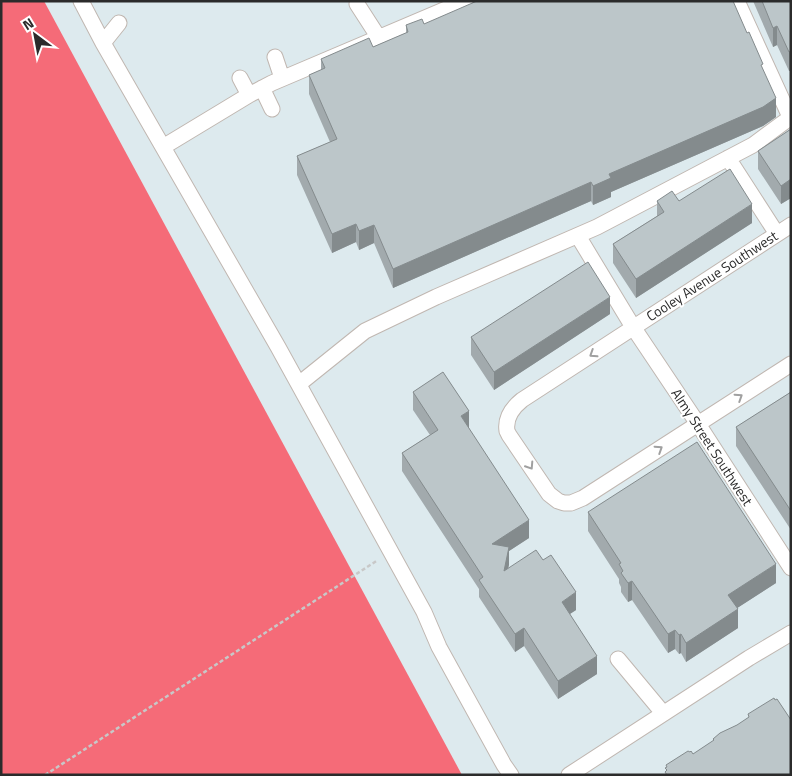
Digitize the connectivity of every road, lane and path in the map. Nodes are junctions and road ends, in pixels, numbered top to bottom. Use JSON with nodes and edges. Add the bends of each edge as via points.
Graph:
{"nodes":[{"id":1,"x":81,"y":1,"type":"edge"},
{"id":2,"x":465,"y":1,"type":"edge"},
{"id":3,"x":737,"y":1,"type":"edge"},
{"id":4,"x":357,"y":4,"type":"dead end"},
{"id":5,"x":119,"y":23,"type":"dead end"},
{"id":6,"x":379,"y":38,"type":"junction"},
{"id":7,"x":104,"y":43,"type":"junction"},
{"id":8,"x":275,"y":57,"type":"dead end"},
{"id":9,"x":240,"y":78,"type":"dead end"},
{"id":10,"x":282,"y":78,"type":"junction"},
{"id":11,"x":256,"y":91,"type":"junction"},
{"id":12,"x":272,"y":108,"type":"dead end"},
{"id":13,"x":790,"y":117,"type":"edge"},
{"id":14,"x":163,"y":148,"type":"junction"},
{"id":15,"x":728,"y":158,"type":"junction"},
{"id":16,"x":791,"y":225,"type":"edge"},
{"id":17,"x":777,"y":234,"type":"junction"},
{"id":18,"x":575,"y":237,"type":"junction"},
{"id":19,"x":583,"y":260,"type":"dead end"},
{"id":20,"x":634,"y":327,"type":"junction"},
{"id":21,"x":791,"y":364,"type":"edge"},
{"id":22,"x":299,"y":384,"type":"junction"},
{"id":23,"x":698,"y":424,"type":"junction"},
{"id":24,"x":371,"y":563,"type":"dead end"},
{"id":25,"x":791,"y":568,"type":"edge"},
{"id":26,"x":791,"y":632,"type":"edge"},
{"id":27,"x":618,"y":659,"type":"dead end"},
{"id":28,"x":663,"y":713,"type":"junction"},
{"id":29,"x":45,"y":775,"type":"edge"},
{"id":30,"x":511,"y":775,"type":"edge"},
{"id":31,"x":569,"y":775,"type":"edge"}],
"edges":[{"from":1,"to":7,"type":"lane"},
{"from":2,"to":6,"type":"lane"},
{"from":3,"to":13,"type":"lane"},
{"from":4,"to":6,"type":"lane"},
{"from":5,"to":7,"type":"lane"},
{"from":6,"to":10,"type":"lane"},
{"from":7,"to":14,"type":"lane"},
{"from":8,"to":10,"type":"lane"},
{"from":9,"to":11,"type":"lane"},
{"from":10,"to":11,"type":"lane"},
{"from":11,"to":12,"type":"lane"},
{"from":11,"to":14,"type":"lane"},
{"from":13,"to":15,"type":"lane","via":[[753,145]]},
{"from":14,"to":22,"type":"lane"},
{"from":15,"to":17,"type":"lane"},
{"from":15,"to":18,"type":"lane"},
{"from":16,"to":17,"type":"lane","name":"Cooley Avenue Southwest"},
{"from":17,"to":20,"type":"lane","name":"Cooley Avenue Southwest"},
{"from":18,"to":19,"type":"lane"},
{"from":18,"to":20,"type":"lane","name":"Almy Street Southwest"},
{"from":18,"to":22,"type":"lane","via":[[386,329],[365,332]]},
{"from":20,"to":23,"type":"lane","name":"Almy Street Southwest"},
{"from":20,"to":23,"type":"lane","name":"Cooley Avenue Southwest","one_way":true,"via":[[513,408],[507,422],[508,431],[546,490],[558,501],[577,501]]},
{"from":23,"to":21,"type":"lane","name":"Cooley Avenue Southwest","one_way":true},
{"from":22,"to":30,"type":"lane"},
{"from":23,"to":25,"type":"lane","name":"Almy Street Southwest"},
{"from":24,"to":29,"type":"path"},
{"from":26,"to":28,"type":"lane"},
{"from":27,"to":28,"type":"lane"},
{"from":28,"to":31,"type":"lane","via":[[624,743]]}]}
